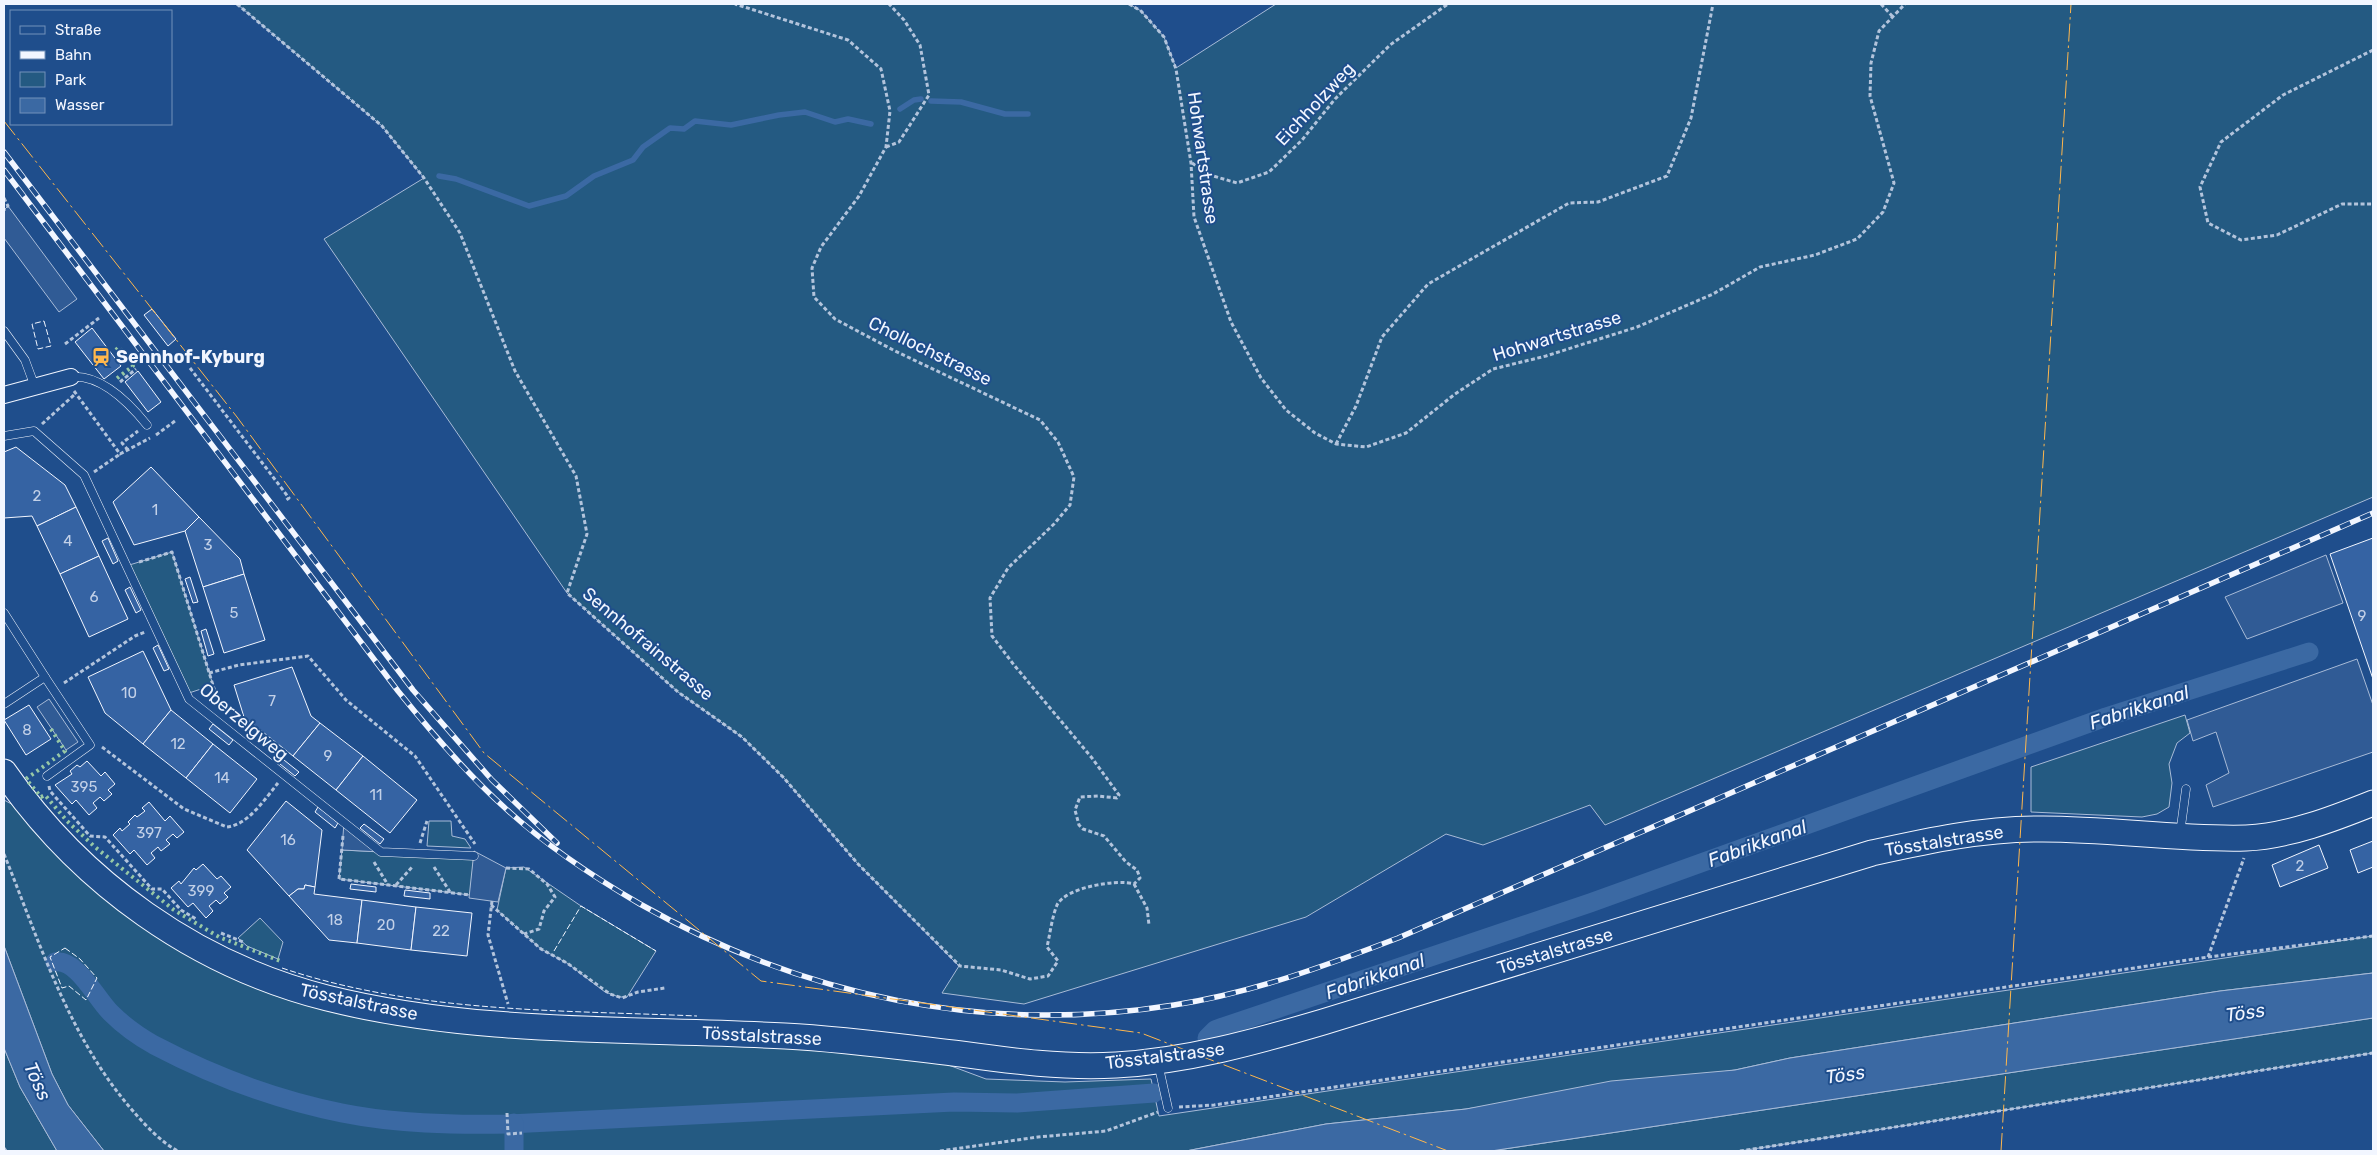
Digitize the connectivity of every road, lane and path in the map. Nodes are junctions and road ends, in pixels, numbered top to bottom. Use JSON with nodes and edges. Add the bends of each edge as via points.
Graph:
{"nodes":[{"id":1,"x":237,"y":4,"type":"edge"},
{"id":2,"x":734,"y":4,"type":"edge"},
{"id":3,"x":889,"y":4,"type":"edge"},
{"id":4,"x":1129,"y":4,"type":"edge"},
{"id":5,"x":1448,"y":4,"type":"edge"},
{"id":6,"x":1713,"y":4,"type":"edge"},
{"id":7,"x":1881,"y":4,"type":"edge"},
{"id":8,"x":1905,"y":4,"type":"edge"},
{"id":9,"x":1893,"y":16,"type":"junction"},
{"id":10,"x":2373,"y":50,"type":"edge"},
{"id":11,"x":886,"y":147,"type":"junction"},
{"id":12,"x":1191,"y":163,"type":"junction"},
{"id":13,"x":4,"y":198,"type":"edge"},
{"id":14,"x":2373,"y":204,"type":"edge"},
{"id":15,"x":4,"y":210,"type":"edge"},
{"id":16,"x":99,"y":318,"type":"dead end"},
{"id":17,"x":4,"y":332,"type":"edge"},
{"id":18,"x":65,"y":344,"type":"dead end"},
{"id":19,"x":190,"y":368,"type":"dead end"},
{"id":20,"x":136,"y":369,"type":"dead end"},
{"id":21,"x":68,"y":378,"type":"junction"},
{"id":22,"x":35,"y":388,"type":"junction"},
{"id":23,"x":110,"y":390,"type":"junction"},
{"id":24,"x":76,"y":393,"type":"junction"},
{"id":25,"x":4,"y":395,"type":"edge"},
{"id":26,"x":175,"y":421,"type":"dead end"},
{"id":27,"x":144,"y":428,"type":"joint"},
{"id":28,"x":34,"y":430,"type":"junction"},
{"id":29,"x":4,"y":436,"type":"edge"},
{"id":30,"x":1336,"y":444,"type":"junction"},
{"id":31,"x":128,"y":450,"type":"junction"},
{"id":32,"x":120,"y":454,"type":"junction"},
{"id":33,"x":85,"y":478,"type":"junction"},
{"id":34,"x":285,"y":501,"type":"dead end"},
{"id":35,"x":126,"y":566,"type":"junction"},
{"id":36,"x":4,"y":613,"type":"edge"},
{"id":37,"x":155,"y":628,"type":"junction"},
{"id":38,"x":209,"y":673,"type":"junction"},
{"id":39,"x":45,"y":678,"type":"junction"},
{"id":40,"x":53,"y":690,"type":"junction"},
{"id":41,"x":4,"y":704,"type":"edge"},
{"id":42,"x":226,"y":728,"type":"junction"},
{"id":43,"x":90,"y":745,"type":"junction"},
{"id":44,"x":4,"y":772,"type":"edge"},
{"id":45,"x":284,"y":775,"type":"junction"},
{"id":46,"x":47,"y":776,"type":"joint"},
{"id":47,"x":2186,"y":789,"type":"dead end"},
{"id":48,"x":2373,"y":804,"type":"edge"},
{"id":49,"x":427,"y":821,"type":"dead end"},
{"id":50,"x":344,"y":822,"type":"junction"},
{"id":51,"x":2180,"y":836,"type":"junction"},
{"id":52,"x":2247,"y":838,"type":"junction"},
{"id":53,"x":4,"y":854,"type":"edge"},
{"id":54,"x":422,"y":854,"type":"junction"},
{"id":55,"x":474,"y":856,"type":"joint"},
{"id":56,"x":372,"y":860,"type":"dead end"},
{"id":57,"x":506,"y":868,"type":"dead end"},
{"id":58,"x":1134,"y":884,"type":"junction"},
{"id":59,"x":388,"y":885,"type":"junction"},
{"id":60,"x":395,"y":886,"type":"junction"},
{"id":61,"x":450,"y":892,"type":"junction"},
{"id":62,"x":470,"y":895,"type":"dead end"},
{"id":63,"x":203,"y":924,"type":"dead end"},
{"id":64,"x":1149,"y":926,"type":"dead end"},
{"id":65,"x":220,"y":932,"type":"dead end"},
{"id":66,"x":524,"y":934,"type":"junction"},
{"id":67,"x":2373,"y":936,"type":"edge"},
{"id":68,"x":243,"y":942,"type":"dead end"},
{"id":69,"x":2208,"y":957,"type":"junction"},
{"id":70,"x":665,"y":988,"type":"dead end"},
{"id":71,"x":513,"y":1024,"type":"junction"},
{"id":72,"x":2373,"y":1053,"type":"edge"},
{"id":73,"x":1158,"y":1061,"type":"junction"},
{"id":74,"x":1168,"y":1108,"type":"junction"},
{"id":75,"x":507,"y":1114,"type":"dead end"},
{"id":76,"x":522,"y":1133,"type":"dead end"},
{"id":77,"x":4,"y":1148,"type":"edge"},
{"id":78,"x":6,"y":1151,"type":"edge"},
{"id":79,"x":178,"y":1151,"type":"edge"},
{"id":80,"x":940,"y":1151,"type":"edge"},
{"id":81,"x":1740,"y":1151,"type":"edge"}],
"edges":[{"from":1,"to":58,"type":"path","name":"Sennhofrainstrasse","via":[[382,126],[424,178],[460,233],[515,371],[576,476],[587,534],[567,593],[678,692],[742,737],[783,776],[858,864],[960,966],[1000,970],[1030,979],[1048,976],[1058,961],[1047,947],[1058,904],[1066,896],[1109,882]]},
{"from":2,"to":11,"type":"path","name":"Chollochstrasse","via":[[848,40],[881,69],[890,112]]},
{"from":3,"to":11,"type":"path","via":[[920,45],[929,95],[899,142]]},
{"from":4,"to":12,"type":"path","name":"Hohwartstrasse","via":[[1141,11],[1164,37],[1176,69]]},
{"from":5,"to":12,"type":"path","name":"Eichholzweg","via":[[1390,45],[1335,99],[1302,140],[1269,172],[1237,183],[1210,175]]},
{"from":6,"to":30,"type":"path","via":[[1691,118],[1667,176],[1598,202],[1569,203],[1428,284],[1382,337],[1356,406]]},
{"from":7,"to":9,"type":"path"},
{"from":8,"to":9,"type":"path","name":"Hohwartstrasse"},
{"from":9,"to":30,"type":"path","name":"Hohwartstrasse","via":[[1879,31],[1871,63],[1870,96],[1894,183],[1883,212],[1856,240],[1814,255],[1760,267],[1713,294],[1637,326],[1546,356],[1493,369],[1406,433],[1366,447]]},
{"from":10,"to":14,"type":"path","via":[[2282,95],[2221,142],[2200,187],[2208,223],[2241,240],[2277,235],[2342,204]]},
{"from":11,"to":58,"type":"path","name":"Chollochstrasse","via":[[858,196],[821,247],[812,268],[814,298],[834,319],[1040,420],[1058,442],[1074,477],[1070,504],[1008,568],[990,598],[992,636],[1119,795],[1117,798],[1080,797],[1075,810],[1083,830],[1104,836],[1137,870],[1140,878]]},
{"from":12,"to":30,"type":"path","name":"Hohwartstrasse","via":[[1194,217],[1231,322],[1261,378],[1286,410],[1315,434]]},
{"from":13,"to":15,"type":"path","via":[[8,206]]},
{"from":16,"to":18,"type":"path"},
{"from":17,"to":22,"type":"lane","via":[[25,360]]},
{"from":19,"to":34,"type":"path","via":[[289,498]]},
{"from":20,"to":23,"type":"path"},
{"from":21,"to":22,"type":"street"},
{"from":21,"to":23,"type":"lane","via":[[88,378]]},
{"from":21,"to":24,"type":"path"},
{"from":22,"to":25,"type":"street"},
{"from":23,"to":27,"type":"lane","via":[[129,404]]},
{"from":24,"to":28,"type":"path"},
{"from":24,"to":32,"type":"path"},
{"from":26,"to":31,"type":"path"},
{"from":27,"to":31,"type":"path","via":[[122,443]]},
{"from":28,"to":29,"type":"lane"},
{"from":28,"to":33,"type":"lane","name":"Oberzelgweg"},
{"from":31,"to":32,"type":"path"},
{"from":32,"to":33,"type":"path"},
{"from":33,"to":35,"type":"lane","name":"Oberzelgweg"},
{"from":35,"to":37,"type":"lane","name":"Oberzelgweg"},
{"from":35,"to":38,"type":"path","via":[[172,552]]},
{"from":36,"to":39,"type":"lane"},
{"from":37,"to":40,"type":"path","via":[[135,636]]},
{"from":37,"to":42,"type":"lane","name":"Oberzelgweg","via":[[188,697]]},
{"from":38,"to":42,"type":"path"},
{"from":38,"to":55,"type":"path","via":[[239,665],[308,656],[346,700],[417,759],[481,853],[474,851]]},
{"from":39,"to":40,"type":"lane"},
{"from":39,"to":41,"type":"lane"},
{"from":40,"to":43,"type":"lane"},
{"from":42,"to":45,"type":"lane","name":"Oberzelgweg"},
{"from":43,"to":45,"type":"path","via":[[95,742],[184,809],[227,827],[234,826],[256,810]]},
{"from":43,"to":46,"type":"lane"},
{"from":44,"to":71,"type":"main road","name":"Tösstalstrasse","via":[[50,833],[99,879],[144,914],[211,954],[278,983],[325,998],[421,1015]]},
{"from":45,"to":50,"type":"lane","name":"Oberzelgweg"},
{"from":46,"to":63,"type":"path","via":[[50,791],[90,836],[105,836],[152,888],[162,889],[181,910]]},
{"from":47,"to":51,"type":"lane"},
{"from":48,"to":52,"type":"main road","name":"Tösstalstrasse","via":[[2293,830]]},
{"from":49,"to":54,"type":"path"},
{"from":50,"to":54,"type":"lane","name":"Oberzelgweg","via":[[381,852]]},
{"from":50,"to":59,"type":"path","via":[[339,879]]},
{"from":51,"to":52,"type":"main road","name":"Tösstalstrasse"},
{"from":51,"to":73,"type":"main road","name":"Tösstalstrasse","via":[[2004,830],[1956,835],[1872,853],[1323,1022],[1236,1047]]},
{"from":52,"to":69,"type":"path","via":[[2243,864]]},
{"from":53,"to":79,"type":"path","via":[[63,1000],[94,1060],[138,1117]]},
{"from":54,"to":55,"type":"lane","name":"Oberzelgweg"},
{"from":54,"to":60,"type":"path"},
{"from":54,"to":61,"type":"path"},
{"from":56,"to":59,"type":"path"},
{"from":57,"to":66,"type":"path","via":[[529,869],[548,884],[555,897],[544,911],[539,928]]},
{"from":58,"to":64,"type":"path","via":[[1146,908]]},
{"from":59,"to":60,"type":"path"},
{"from":60,"to":61,"type":"path"},
{"from":61,"to":62,"type":"path"},
{"from":65,"to":68,"type":"path"},
{"from":66,"to":70,"type":"path","via":[[542,950],[567,962],[614,996],[622,998]]},
{"from":66,"to":71,"type":"path","via":[[492,903],[488,935]]},
{"from":67,"to":69,"type":"path"},
{"from":69,"to":74,"type":"path","via":[[1214,1105]]},
{"from":71,"to":73,"type":"main road","name":"Tösstalstrasse","via":[[789,1036],[1077,1065]]},
{"from":72,"to":81,"type":"path"},
{"from":73,"to":74,"type":"lane"},
{"from":74,"to":80,"type":"path","via":[[1106,1131]]},
{"from":75,"to":76,"type":"path","via":[[508,1134]]},
{"from":77,"to":78,"type":"path"}]}
